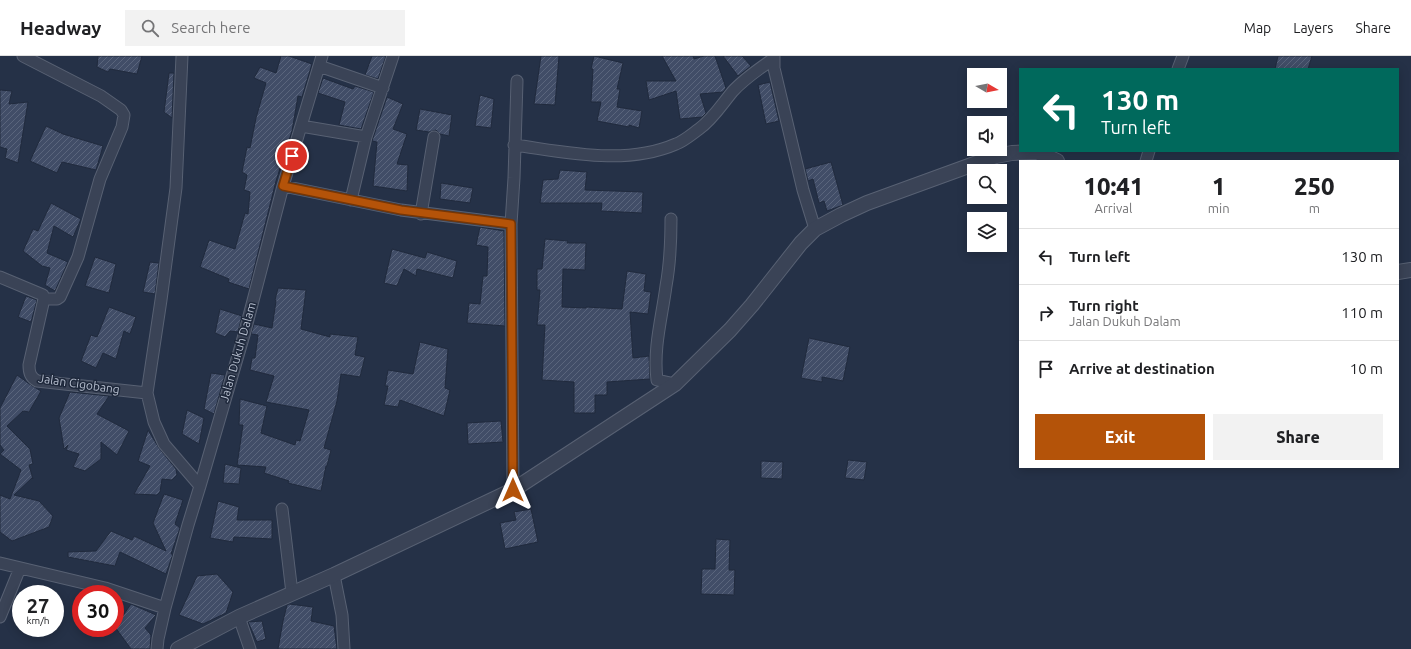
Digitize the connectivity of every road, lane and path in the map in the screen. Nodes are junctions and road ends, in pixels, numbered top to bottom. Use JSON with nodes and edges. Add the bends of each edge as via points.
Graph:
{"nodes":[{"id":1,"x":23,"y":56,"type":"edge"},
{"id":2,"x":182,"y":56,"type":"edge"},
{"id":3,"x":393,"y":56,"type":"edge"},
{"id":4,"x":1182,"y":56,"type":"edge"},
{"id":5,"x":774,"y":57,"type":"edge"},
{"id":6,"x":321,"y":61,"type":"edge"},
{"id":7,"x":1178,"y":68,"type":"edge"},
{"id":8,"x":517,"y":81,"type":"dead end"},
{"id":9,"x":383,"y":88,"type":"junction"},
{"id":10,"x":301,"y":126,"type":"junction"},
{"id":11,"x":366,"y":137,"type":"junction"},
{"id":12,"x":434,"y":137,"type":"dead end"},
{"id":13,"x":514,"y":146,"type":"junction"},
{"id":14,"x":1036,"y":152,"type":"edge"},
{"id":15,"x":1036,"y":152,"type":"edge"},
{"id":16,"x":1055,"y":160,"type":"edge"},
{"id":17,"x":283,"y":186,"type":"junction"},
{"id":18,"x":351,"y":200,"type":"junction"},
{"id":19,"x":421,"y":214,"type":"junction"},
{"id":20,"x":671,"y":219,"type":"dead end"},
{"id":21,"x":511,"y":224,"type":"junction"},
{"id":22,"x":815,"y":229,"type":"junction"},
{"id":23,"x":1411,"y":270,"type":"edge"},
{"id":24,"x":1399,"y":272,"type":"edge"},
{"id":25,"x":0,"y":276,"type":"edge"},
{"id":26,"x":44,"y":298,"type":"junction"},
{"id":27,"x":675,"y":384,"type":"junction"},
{"id":28,"x":147,"y":393,"type":"junction"},
{"id":29,"x":200,"y":486,"type":"junction"},
{"id":30,"x":513,"y":490,"type":"junction"},
{"id":31,"x":282,"y":509,"type":"dead end"},
{"id":32,"x":0,"y":563,"type":"edge"},
{"id":33,"x":20,"y":568,"type":"junction"},
{"id":34,"x":334,"y":575,"type":"junction"},
{"id":35,"x":292,"y":593,"type":"junction"},
{"id":36,"x":165,"y":608,"type":"junction"},
{"id":37,"x":0,"y":617,"type":"edge"},
{"id":38,"x":239,"y":617,"type":"junction"},
{"id":39,"x":157,"y":649,"type":"edge"},
{"id":40,"x":178,"y":649,"type":"edge"},
{"id":41,"x":250,"y":649,"type":"edge"},
{"id":42,"x":344,"y":649,"type":"edge"}],
"edges":[{"from":1,"to":26,"type":"street","via":[[101,96],[124,115],[122,127],[100,179],[78,257],[60,297]]},
{"from":2,"to":28,"type":"street","via":[[176,188]]},
{"from":3,"to":9,"type":"street"},
{"from":4,"to":7,"type":"street"},
{"from":5,"to":13,"type":"street","via":[[733,91],[700,129],[677,144],[650,152],[622,155],[597,155]]},
{"from":5,"to":22,"type":"street","via":[[774,68],[803,190]]},
{"from":6,"to":9,"type":"street"},
{"from":6,"to":10,"type":"street","name":"Jalan Dukuh Dalam"},
{"from":8,"to":13,"type":"street"},
{"from":9,"to":11,"type":"street"},
{"from":10,"to":11,"type":"street"},
{"from":10,"to":17,"type":"street","name":"Jalan Dukuh Dalam"},
{"from":11,"to":18,"type":"street"},
{"from":12,"to":19,"type":"street"},
{"from":13,"to":21,"type":"street"},
{"from":14,"to":16,"type":"street"},
{"from":15,"to":22,"type":"street","via":[[1012,153],[980,161],[867,203]]},
{"from":17,"to":18,"type":"street"},
{"from":17,"to":29,"type":"street","name":"Jalan Dukuh Dalam","via":[[244,335]]},
{"from":18,"to":19,"type":"street"},
{"from":19,"to":21,"type":"street"},
{"from":20,"to":27,"type":"street","via":[[668,266],[655,360],[657,380]]},
{"from":21,"to":30,"type":"street"},
{"from":22,"to":27,"type":"street","via":[[730,330]]},
{"from":23,"to":24,"type":"street"},
{"from":25,"to":26,"type":"street","via":[[40,293]]},
{"from":26,"to":28,"type":"street","name":"Jalan Cigobang","via":[[29,365],[32,378],[37,381]]},
{"from":27,"to":30,"type":"street"},
{"from":28,"to":29,"type":"street","via":[[154,422],[164,444]]},
{"from":29,"to":36,"type":"street","name":"Jalan Dukuh Dalam"},
{"from":30,"to":34,"type":"street"},
{"from":31,"to":35,"type":"street"},
{"from":32,"to":33,"type":"street"},
{"from":33,"to":36,"type":"street","via":[[105,588]]},
{"from":33,"to":37,"type":"street"},
{"from":34,"to":35,"type":"street"},
{"from":34,"to":42,"type":"street","via":[[342,615]]},
{"from":35,"to":38,"type":"street"},
{"from":36,"to":39,"type":"street","name":"Jalan Dukuh Dalam"},
{"from":38,"to":40,"type":"street"},
{"from":38,"to":41,"type":"street"}]}
